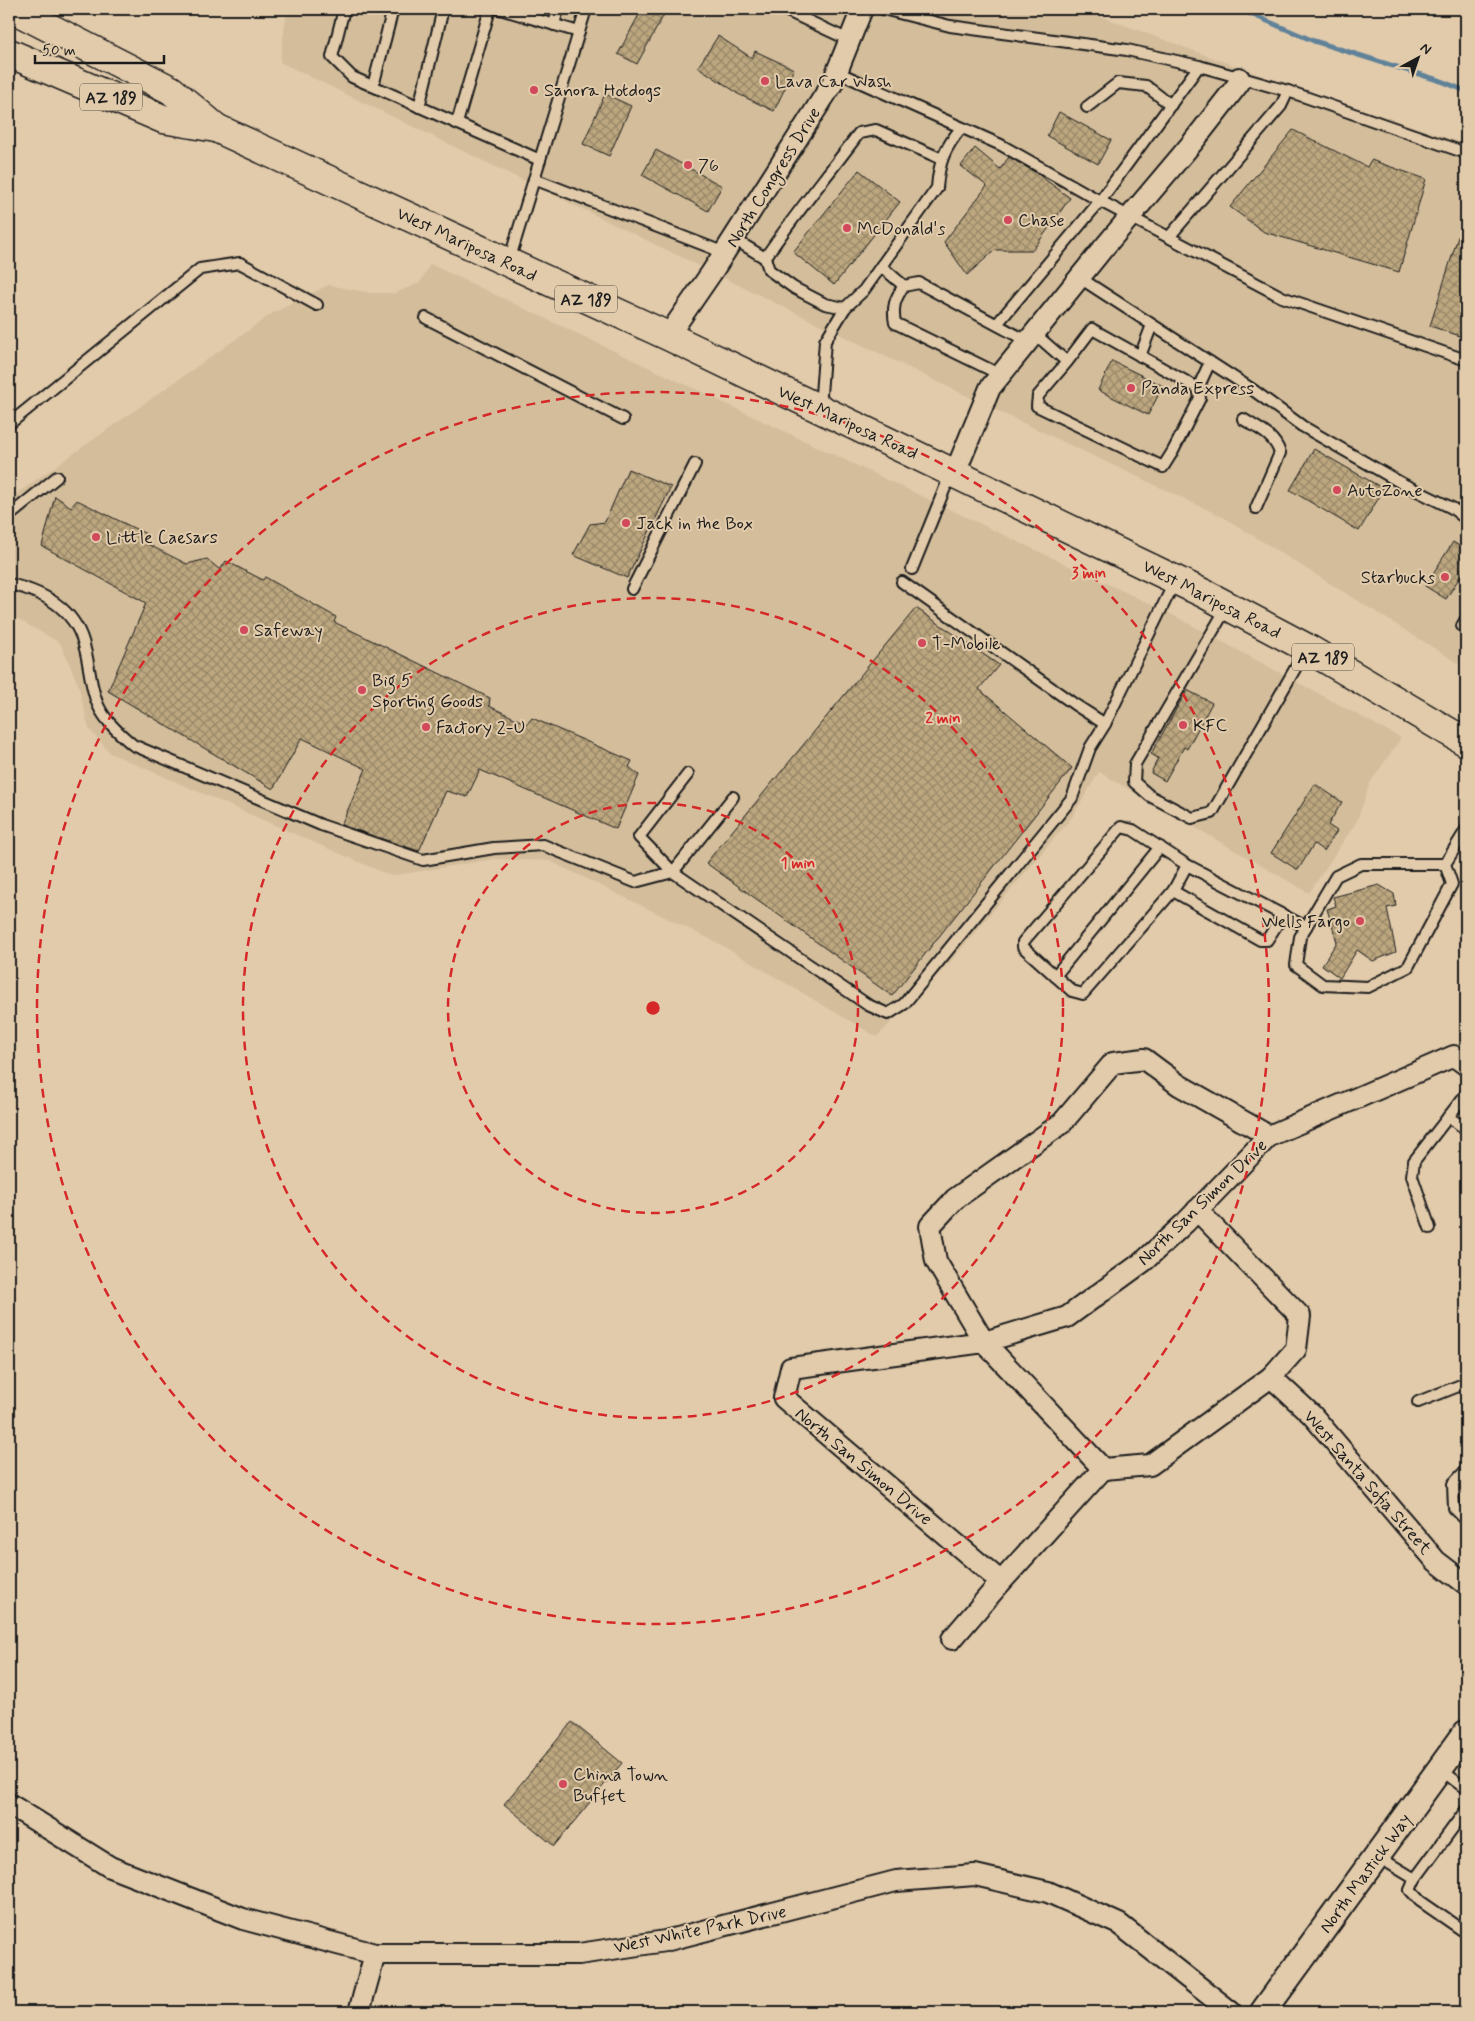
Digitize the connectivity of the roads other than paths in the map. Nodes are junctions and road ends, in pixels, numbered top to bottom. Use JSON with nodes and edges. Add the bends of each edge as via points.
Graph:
{"nodes":[{"id":1,"x":13,"y":9,"type":"edge"},
{"id":2,"x":344,"y":9,"type":"edge"},
{"id":3,"x":393,"y":9,"type":"edge"},
{"id":4,"x":443,"y":9,"type":"edge"},
{"id":5,"x":490,"y":9,"type":"edge"},
{"id":6,"x":503,"y":9,"type":"edge"},
{"id":7,"x":558,"y":9,"type":"edge"},
{"id":8,"x":586,"y":9,"type":"edge"},
{"id":9,"x":783,"y":9,"type":"edge"},
{"id":10,"x":862,"y":9,"type":"edge"},
{"id":11,"x":883,"y":9,"type":"edge"},
{"id":12,"x":554,"y":25,"type":"junction"},
{"id":13,"x":579,"y":32,"type":"junction"},
{"id":14,"x":849,"y":40,"type":"junction"},
{"id":15,"x":9,"y":53,"type":"edge"},
{"id":16,"x":1199,"y":66,"type":"junction"},
{"id":17,"x":837,"y":72,"type":"junction"},
{"id":18,"x":1239,"y":78,"type":"junction"},
{"id":19,"x":373,"y":86,"type":"junction"},
{"id":20,"x":1288,"y":91,"type":"junction"},
{"id":21,"x":1171,"y":104,"type":"junction"},
{"id":22,"x":419,"y":107,"type":"junction"},
{"id":23,"x":1087,"y":107,"type":"dead end"},
{"id":24,"x":457,"y":123,"type":"junction"},
{"id":25,"x":216,"y":128,"type":"junction"},
{"id":26,"x":961,"y":128,"type":"junction"},
{"id":27,"x":1466,"y":153,"type":"edge"},
{"id":28,"x":540,"y":160,"type":"junction"},
{"id":29,"x":942,"y":160,"type":"junction"},
{"id":30,"x":534,"y":179,"type":"junction"},
{"id":31,"x":1100,"y":201,"type":"junction"},
{"id":32,"x":1130,"y":216,"type":"junction"},
{"id":33,"x":1168,"y":237,"type":"junction"},
{"id":34,"x":729,"y":246,"type":"junction"},
{"id":35,"x":765,"y":258,"type":"junction"},
{"id":36,"x":508,"y":263,"type":"junction"},
{"id":37,"x":881,"y":266,"type":"junction"},
{"id":38,"x":1080,"y":278,"type":"junction"},
{"id":39,"x":904,"y":286,"type":"junction"},
{"id":40,"x":317,"y":306,"type":"dead end"},
{"id":41,"x":845,"y":308,"type":"junction"},
{"id":42,"x":426,"y":318,"type":"dead end"},
{"id":43,"x":996,"y":324,"type":"junction"},
{"id":44,"x":1152,"y":325,"type":"junction"},
{"id":45,"x":668,"y":336,"type":"junction"},
{"id":46,"x":1032,"y":338,"type":"junction"},
{"id":47,"x":1140,"y":356,"type":"junction"},
{"id":48,"x":1466,"y":360,"type":"edge"},
{"id":49,"x":1067,"y":362,"type":"junction"},
{"id":50,"x":1210,"y":362,"type":"junction"},
{"id":51,"x":1001,"y":375,"type":"junction"},
{"id":52,"x":1198,"y":388,"type":"junction"},
{"id":53,"x":820,"y":409,"type":"junction"},
{"id":54,"x":624,"y":419,"type":"dead end"},
{"id":55,"x":1243,"y":419,"type":"dead end"},
{"id":56,"x":9,"y":424,"type":"edge"},
{"id":57,"x":695,"y":464,"type":"dead end"},
{"id":58,"x":953,"y":472,"type":"junction"},
{"id":59,"x":57,"y":478,"type":"dead end"},
{"id":60,"x":1256,"y":508,"type":"dead end"},
{"id":61,"x":9,"y":516,"type":"edge"},
{"id":62,"x":1466,"y":519,"type":"edge"},
{"id":63,"x":912,"y":570,"type":"dead end"},
{"id":64,"x":1176,"y":580,"type":"junction"},
{"id":65,"x":902,"y":582,"type":"dead end"},
{"id":66,"x":9,"y":584,"type":"edge"},
{"id":67,"x":632,"y":590,"type":"dead end"},
{"id":68,"x":1228,"y":606,"type":"junction"},
{"id":69,"x":1307,"y":648,"type":"junction"},
{"id":70,"x":1105,"y":724,"type":"junction"},
{"id":71,"x":1466,"y":742,"type":"edge"},
{"id":72,"x":688,"y":774,"type":"dead end"},
{"id":73,"x":733,"y":797,"type":"dead end"},
{"id":74,"x":1466,"y":830,"type":"edge"},
{"id":75,"x":1160,"y":847,"type":"junction"},
{"id":76,"x":1445,"y":864,"type":"junction"},
{"id":77,"x":1187,"y":865,"type":"junction"},
{"id":78,"x":672,"y":872,"type":"junction"},
{"id":79,"x":1173,"y":891,"type":"junction"},
{"id":80,"x":1283,"y":915,"type":"junction"},
{"id":81,"x":1306,"y":927,"type":"junction"},
{"id":82,"x":1055,"y":976,"type":"junction"},
{"id":83,"x":1460,"y":1060,"type":"edge"},
{"id":84,"x":1466,"y":1094,"type":"edge"},
{"id":85,"x":1448,"y":1117,"type":"junction"},
{"id":86,"x":1466,"y":1129,"type":"edge"},
{"id":87,"x":1269,"y":1136,"type":"junction"},
{"id":88,"x":1197,"y":1210,"type":"junction"},
{"id":89,"x":1430,"y":1228,"type":"dead end"},
{"id":90,"x":984,"y":1342,"type":"junction"},
{"id":91,"x":1272,"y":1377,"type":"junction"},
{"id":92,"x":1466,"y":1383,"type":"edge"},
{"id":93,"x":1418,"y":1402,"type":"dead end"},
{"id":94,"x":1103,"y":1469,"type":"junction"},
{"id":95,"x":1466,"y":1470,"type":"edge"},
{"id":96,"x":1466,"y":1520,"type":"edge"},
{"id":97,"x":1002,"y":1582,"type":"junction"},
{"id":98,"x":1466,"y":1584,"type":"edge"},
{"id":99,"x":952,"y":1639,"type":"dead end"},
{"id":100,"x":1466,"y":1733,"type":"edge"},
{"id":101,"x":1440,"y":1769,"type":"junction"},
{"id":102,"x":1466,"y":1789,"type":"edge"},
{"id":103,"x":9,"y":1804,"type":"edge"},
{"id":104,"x":1466,"y":1810,"type":"edge"},
{"id":105,"x":1377,"y":1856,"type":"junction"},
{"id":106,"x":1415,"y":1879,"type":"junction"},
{"id":107,"x":1462,"y":1930,"type":"dead end"},
{"id":108,"x":375,"y":1954,"type":"junction"},
{"id":109,"x":359,"y":2012,"type":"edge"},
{"id":110,"x":1230,"y":2012,"type":"edge"},
{"id":111,"x":1263,"y":2012,"type":"edge"}],
"edges":[{"from":1,"to":25,"type":"main road","name":"West Mariposa Road","number":"AZ 189","via":[[170,90]]},
{"from":2,"to":19,"type":"lane","via":[[332,56],[352,77]]},
{"from":3,"to":19,"type":"lane"},
{"from":4,"to":22,"type":"lane"},
{"from":5,"to":24,"type":"lane"},
{"from":6,"to":12,"type":"lane"},
{"from":7,"to":12,"type":"lane"},
{"from":8,"to":13,"type":"lane"},
{"from":9,"to":14,"type":"lane"},
{"from":10,"to":14,"type":"street","name":"North Congress Drive"},
{"from":11,"to":16,"type":"lane","via":[[950,26],[1127,50]]},
{"from":12,"to":13,"type":"lane"},
{"from":13,"to":28,"type":"lane"},
{"from":14,"to":17,"type":"street","name":"North Congress Drive"},
{"from":15,"to":25,"type":"main road","name":"West Mariposa Road","number":"AZ 189","via":[[163,119]]},
{"from":16,"to":18,"type":"lane"},
{"from":16,"to":21,"type":"lane"},
{"from":17,"to":26,"type":"lane"},
{"from":17,"to":34,"type":"street","name":"North Congress Drive"},
{"from":18,"to":20,"type":"lane"},
{"from":18,"to":32,"type":"street","via":[[1239,83],[1193,142]]},
{"from":19,"to":22,"type":"lane"},
{"from":20,"to":27,"type":"lane"},
{"from":20,"to":33,"type":"lane","via":[[1281,106]]},
{"from":21,"to":23,"type":"lane","via":[[1146,86],[1118,84]]},
{"from":21,"to":31,"type":"lane"},
{"from":22,"to":24,"type":"lane"},
{"from":24,"to":28,"type":"lane"},
{"from":25,"to":36,"type":"main road","name":"West Mariposa Road","number":"AZ 189"},
{"from":26,"to":29,"type":"lane"},
{"from":26,"to":31,"type":"lane","via":[[1001,145]]},
{"from":28,"to":30,"type":"lane"},
{"from":29,"to":35,"type":"lane","via":[[876,130],[859,133]]},
{"from":29,"to":37,"type":"lane","via":[[938,168],[937,188]]},
{"from":30,"to":34,"type":"lane"},
{"from":30,"to":36,"type":"lane"},
{"from":31,"to":32,"type":"lane"},
{"from":31,"to":43,"type":"lane"},
{"from":32,"to":33,"type":"lane"},
{"from":32,"to":38,"type":"street"},
{"from":33,"to":48,"type":"lane","via":[[1282,297]]},
{"from":34,"to":35,"type":"lane"},
{"from":34,"to":45,"type":"street","name":"North Congress Drive"},
{"from":35,"to":41,"type":"lane","via":[[769,270],[794,288],[825,304]]},
{"from":36,"to":45,"type":"main road","name":"West Mariposa Road","number":"AZ 189"},
{"from":37,"to":39,"type":"lane"},
{"from":37,"to":41,"type":"lane","via":[[864,290]]},
{"from":38,"to":44,"type":"lane"},
{"from":38,"to":46,"type":"street"},
{"from":39,"to":43,"type":"lane","via":[[919,282]]},
{"from":39,"to":51,"type":"lane","via":[[896,296],[895,322]]},
{"from":40,"to":56,"type":"lane","via":[[240,263],[200,269]]},
{"from":41,"to":53,"type":"lane","via":[[825,341]]},
{"from":42,"to":54,"type":"lane"},
{"from":43,"to":46,"type":"lane"},
{"from":44,"to":47,"type":"lane"},
{"from":44,"to":50,"type":"lane"},
{"from":45,"to":53,"type":"main road","name":"West Mariposa Road","number":"AZ 189"},
{"from":46,"to":49,"type":"lane"},
{"from":46,"to":51,"type":"street"},
{"from":47,"to":49,"type":"lane","via":[[1092,329]]},
{"from":47,"to":52,"type":"lane"},
{"from":49,"to":52,"type":"lane","via":[[1038,396],[1037,406],[1163,467],[1200,398]]},
{"from":50,"to":52,"type":"lane"},
{"from":50,"to":62,"type":"lane","via":[[1302,426],[1452,508]]},
{"from":51,"to":58,"type":"street","via":[[990,388]]},
{"from":53,"to":58,"type":"main road","name":"West Mariposa Road","number":"AZ 189"},
{"from":55,"to":60,"type":"lane","via":[[1268,434],[1280,454]]},
{"from":57,"to":67,"type":"lane"},
{"from":58,"to":63,"type":"lane"},
{"from":58,"to":64,"type":"main road","name":"West Mariposa Road","number":"AZ 189"},
{"from":59,"to":61,"type":"lane"},
{"from":64,"to":68,"type":"main road","name":"West Mariposa Road","number":"AZ 189"},
{"from":64,"to":70,"type":"lane"},
{"from":65,"to":70,"type":"lane"},
{"from":66,"to":78,"type":"lane","via":[[29,588],[52,600],[74,622],[85,647],[98,706],[114,728],[133,745],[321,825],[423,860],[494,848],[543,845],[635,882]]},
{"from":68,"to":69,"type":"main road","name":"West Mariposa Road","number":"AZ 189"},
{"from":68,"to":69,"type":"lane","via":[[1135,764],[1134,782],[1150,796],[1192,818],[1212,813]]},
{"from":69,"to":71,"type":"main road","name":"West Mariposa Road","number":"AZ 189"},
{"from":70,"to":78,"type":"lane","via":[[1090,748],[1072,798],[904,1004],[888,1014],[868,1005]]},
{"from":72,"to":78,"type":"lane","via":[[639,837]]},
{"from":73,"to":78,"type":"lane"},
{"from":74,"to":76,"type":"lane"},
{"from":75,"to":77,"type":"lane"},
{"from":75,"to":82,"type":"lane"},
{"from":75,"to":82,"type":"lane","via":[[1133,830],[1121,827],[1023,942],[1023,947]]},
{"from":76,"to":81,"type":"lane","via":[[1361,864],[1336,876]]},
{"from":76,"to":81,"type":"lane","via":[[1452,884],[1408,967],[1368,987],[1323,985],[1296,964],[1300,937]]},
{"from":77,"to":79,"type":"lane"},
{"from":77,"to":80,"type":"lane"},
{"from":79,"to":80,"type":"lane","via":[[1260,940],[1267,940]]},
{"from":79,"to":82,"type":"lane","via":[[1083,994],[1072,991]]},
{"from":80,"to":81,"type":"lane"},
{"from":83,"to":87,"type":"street","name":"North San Simon Drive"},
{"from":84,"to":85,"type":"lane"},
{"from":85,"to":86,"type":"lane"},
{"from":85,"to":89,"type":"lane","via":[[1414,1161],[1412,1176]]},
{"from":87,"to":88,"type":"street","name":"North San Simon Drive"},
{"from":87,"to":90,"type":"street","via":[[1179,1085],[1144,1059],[1113,1063],[1062,1123],[955,1199],[930,1226],[936,1261]]},
{"from":88,"to":90,"type":"street","name":"North San Simon Drive","via":[[1144,1260],[1066,1317]]},
{"from":88,"to":91,"type":"street","via":[[1300,1316],[1296,1349]]},
{"from":90,"to":94,"type":"street"},
{"from":90,"to":97,"type":"street","name":"North San Simon Drive","via":[[791,1368],[784,1398]]},
{"from":91,"to":94,"type":"street","via":[[1150,1465]]},
{"from":91,"to":98,"type":"street","name":"West Santa Sofia Street","via":[[1312,1416],[1436,1561]]},
{"from":92,"to":93,"type":"lane"},
{"from":94,"to":97,"type":"street"},
{"from":95,"to":96,"type":"lane","via":[[1453,1484],[1454,1508]]},
{"from":97,"to":99,"type":"street"},
{"from":100,"to":101,"type":"street","name":"North Mastick Way"},
{"from":101,"to":102,"type":"lane"},
{"from":101,"to":105,"type":"street","name":"North Mastick Way"},
{"from":103,"to":108,"type":"street","name":"West White Park Drive","via":[[110,1867],[243,1920]]},
{"from":104,"to":106,"type":"lane"},
{"from":105,"to":106,"type":"lane"},
{"from":105,"to":111,"type":"street","name":"North Mastick Way"},
{"from":106,"to":107,"type":"lane","via":[[1410,1890],[1420,1901]]},
{"from":108,"to":109,"type":"street"},
{"from":108,"to":110,"type":"street","name":"West White Park Drive","via":[[580,1954],[665,1940],[896,1881],[975,1875],[1048,1892],[1119,1924]]}]}
